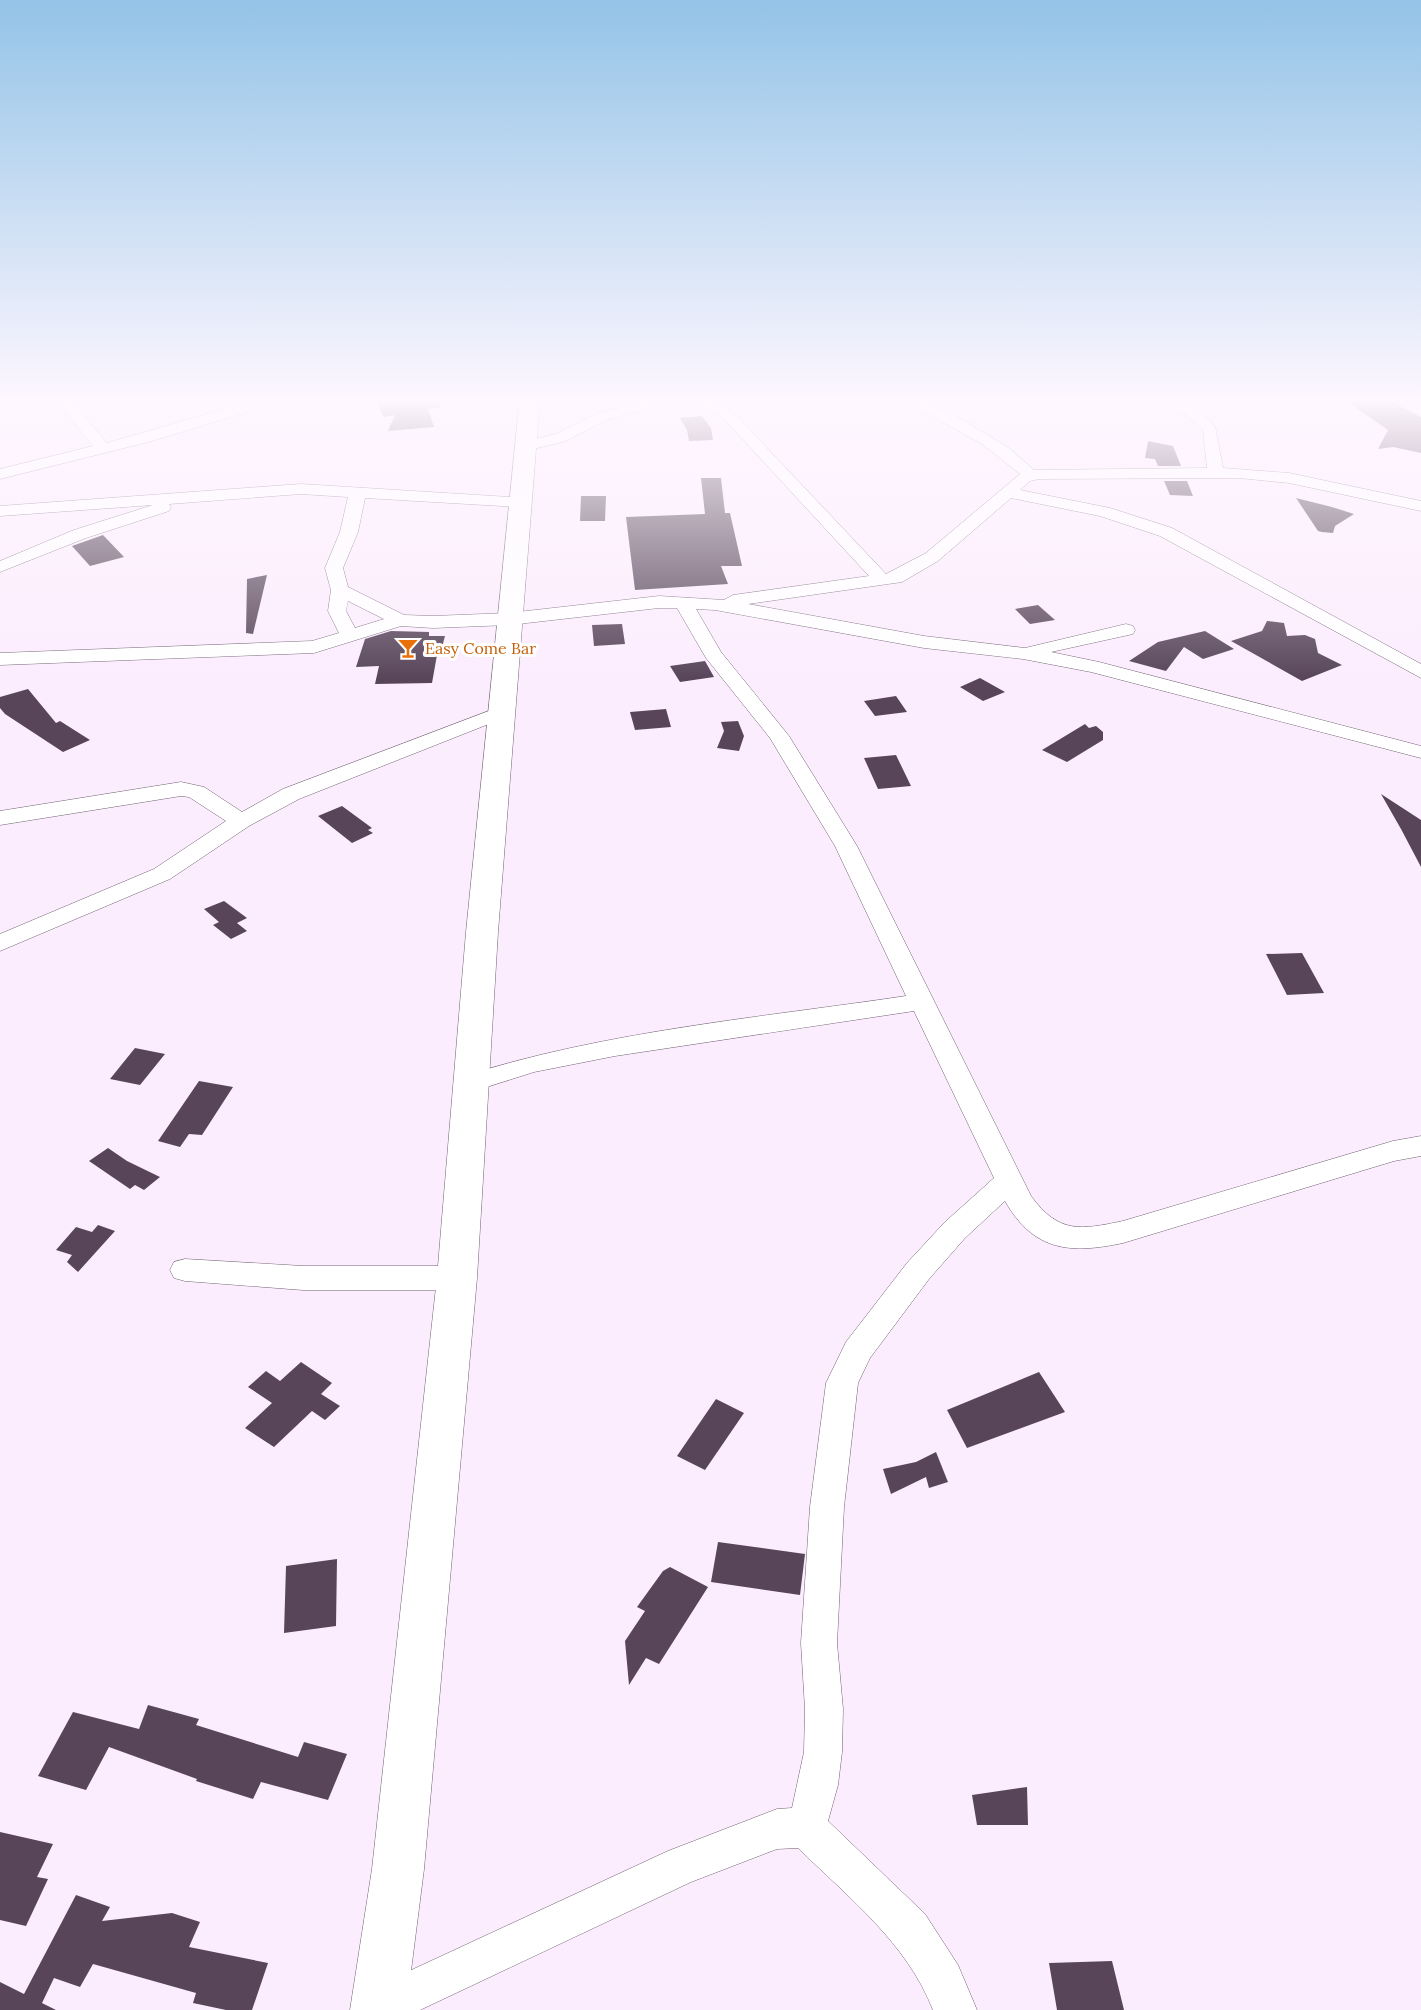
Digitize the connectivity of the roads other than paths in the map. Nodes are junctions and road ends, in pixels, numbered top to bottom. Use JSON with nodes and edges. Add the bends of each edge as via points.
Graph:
{"nodes":[{"id":1,"x":358,"y":491,"type":"edge"},
{"id":2,"x":36,"y":492,"type":"edge"},
{"id":3,"x":258,"y":492,"type":"edge"},
{"id":4,"x":370,"y":492,"type":"edge"},
{"id":5,"x":520,"y":492,"type":"edge"},
{"id":6,"x":799,"y":492,"type":"edge"},
{"id":7,"x":1008,"y":492,"type":"joint"},
{"id":8,"x":1357,"y":492,"type":"edge"},
{"id":9,"x":193,"y":496,"type":"junction"},
{"id":10,"x":519,"y":502,"type":"junction"},
{"id":11,"x":1418,"y":504,"type":"edge"},
{"id":12,"x":55,"y":506,"type":"junction"},
{"id":13,"x":0,"y":511,"type":"edge"},
{"id":14,"x":0,"y":567,"type":"edge"},
{"id":15,"x":880,"y":579,"type":"junction"},
{"id":16,"x":340,"y":590,"type":"junction"},
{"id":17,"x":683,"y":602,"type":"junction"},
{"id":18,"x":715,"y":604,"type":"junction"},
{"id":19,"x":509,"y":619,"type":"junction"},
{"id":20,"x":399,"y":620,"type":"junction"},
{"id":21,"x":1126,"y":630,"type":"dead end"},
{"id":22,"x":350,"y":636,"type":"junction"},
{"id":23,"x":1023,"y":653,"type":"junction"},
{"id":24,"x":0,"y":659,"type":"edge"},
{"id":25,"x":1421,"y":672,"type":"edge"},
{"id":26,"x":502,"y":712,"type":"junction"},
{"id":27,"x":1421,"y":752,"type":"edge"},
{"id":28,"x":0,"y":818,"type":"edge"},
{"id":29,"x":241,"y":821,"type":"junction"},
{"id":30,"x":0,"y":943,"type":"edge"},
{"id":31,"x":922,"y":1002,"type":"junction"},
{"id":32,"x":471,"y":1083,"type":"junction"},
{"id":33,"x":1421,"y":1146,"type":"edge"},
{"id":34,"x":1009,"y":1182,"type":"junction"},
{"id":35,"x":185,"y":1270,"type":"dead end"},
{"id":36,"x":457,"y":1278,"type":"junction"},
{"id":37,"x":806,"y":1828,"type":"junction"},
{"id":38,"x":378,"y":2008,"type":"edge"},
{"id":39,"x":955,"y":2010,"type":"edge"}],
"edges":[{"from":1,"to":16,"type":"street","via":[[349,532],[334,568]]},
{"from":2,"to":12,"type":"street"},
{"from":3,"to":9,"type":"street"},
{"from":4,"to":10,"type":"street"},
{"from":5,"to":10,"type":"main road"},
{"from":6,"to":15,"type":"street"},
{"from":7,"to":15,"type":"street","via":[[932,557],[908,573]]},
{"from":7,"to":25,"type":"street","via":[[1104,512],[1166,532]]},
{"from":8,"to":11,"type":"street"},
{"from":9,"to":12,"type":"street"},
{"from":9,"to":14,"type":"street","via":[[80,534]]},
{"from":10,"to":19,"type":"main road"},
{"from":12,"to":13,"type":"street"},
{"from":15,"to":18,"type":"street"},
{"from":16,"to":20,"type":"street"},
{"from":16,"to":22,"type":"street","via":[[337,611]]},
{"from":17,"to":18,"type":"street"},
{"from":17,"to":19,"type":"street","via":[[637,603]]},
{"from":17,"to":31,"type":"street","via":[[713,654],[779,736],[846,846]]},
{"from":18,"to":23,"type":"street","via":[[934,643]]},
{"from":19,"to":20,"type":"street"},
{"from":19,"to":26,"type":"main road"},
{"from":20,"to":22,"type":"street"},
{"from":21,"to":23,"type":"street"},
{"from":22,"to":24,"type":"street","via":[[314,647]]},
{"from":23,"to":27,"type":"street","via":[[1149,680]]},
{"from":26,"to":29,"type":"street","via":[[291,794]]},
{"from":26,"to":32,"type":"main road"},
{"from":28,"to":29,"type":"street","via":[[181,789],[195,792]]},
{"from":29,"to":30,"type":"street","via":[[162,874]]},
{"from":31,"to":32,"type":"street","via":[[615,1047],[530,1064]]},
{"from":31,"to":34,"type":"street"},
{"from":32,"to":36,"type":"main road"},
{"from":33,"to":34,"type":"street","via":[[1094,1239],[1047,1233],[1031,1221]]},
{"from":34,"to":37,"type":"street","via":[[955,1230],[918,1271],[857,1351],[842,1383],[827,1507],[819,1643],[823,1752]]},
{"from":35,"to":36,"type":"street","via":[[303,1278]]},
{"from":36,"to":38,"type":"main road","via":[[398,1869]]},
{"from":37,"to":38,"type":"street","via":[[777,1829],[682,1864]]},
{"from":37,"to":39,"type":"street","via":[[910,1929],[943,1980]]}]}
